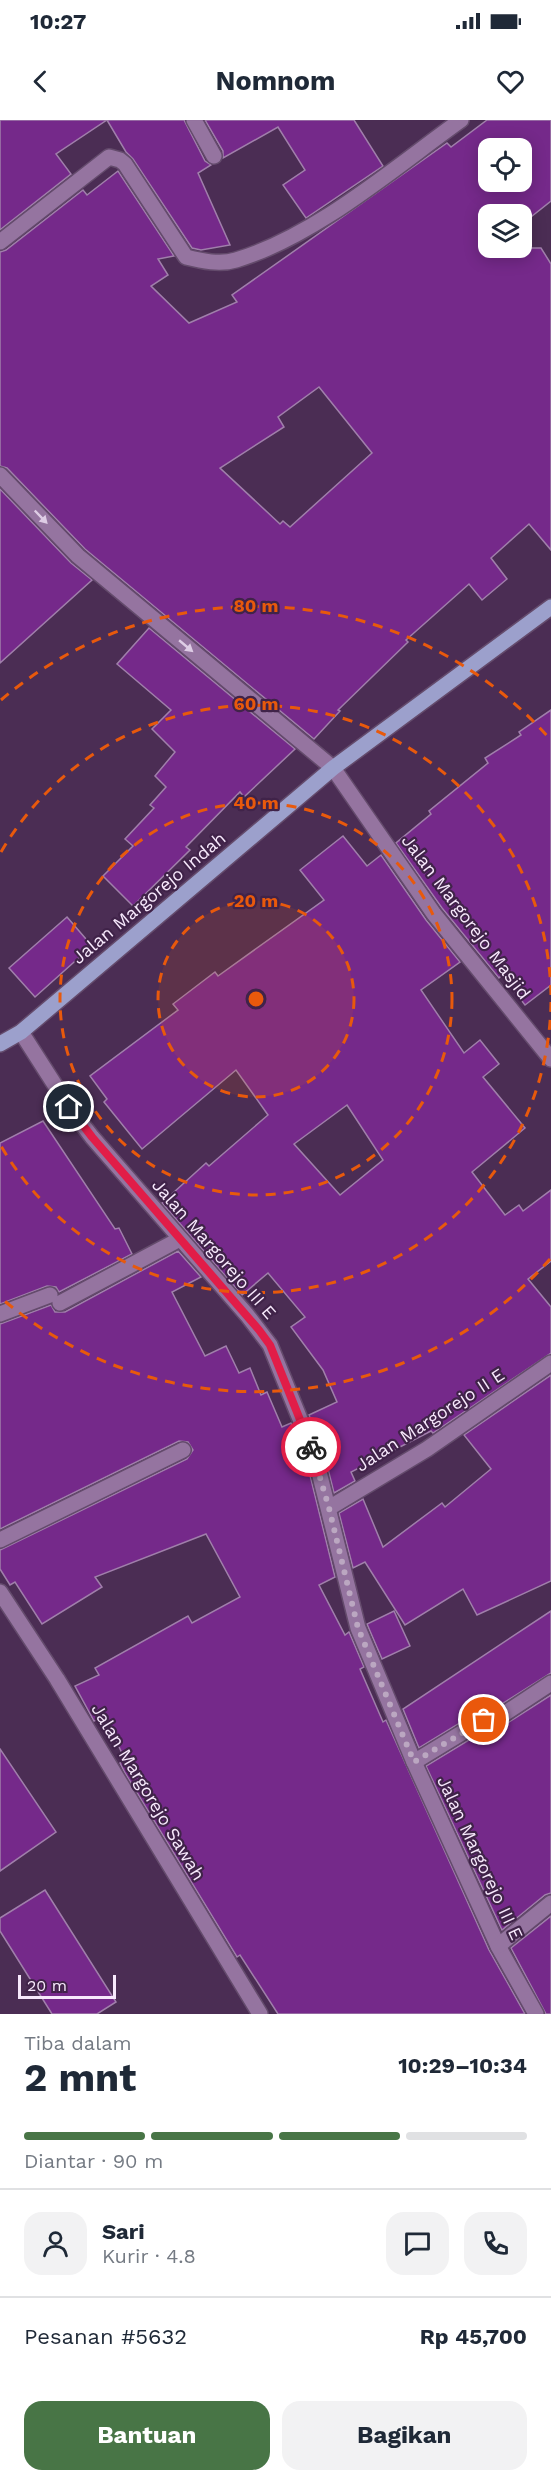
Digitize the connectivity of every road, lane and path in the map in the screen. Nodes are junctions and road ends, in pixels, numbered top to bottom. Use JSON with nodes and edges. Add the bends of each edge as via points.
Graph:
{"nodes":[{"id":1,"x":194,"y":120,"type":"edge"},
{"id":2,"x":461,"y":120,"type":"edge"},
{"id":3,"x":214,"y":156,"type":"dead end"},
{"id":4,"x":0,"y":242,"type":"edge"},
{"id":5,"x":0,"y":475,"type":"edge"},
{"id":6,"x":551,"y":606,"type":"edge"},
{"id":7,"x":333,"y":768,"type":"junction"},
{"id":8,"x":21,"y":1032,"type":"junction"},
{"id":9,"x":0,"y":1044,"type":"edge"},
{"id":10,"x":551,"y":1059,"type":"edge"},
{"id":11,"x":180,"y":1239,"type":"junction"},
{"id":12,"x":0,"y":1314,"type":"edge"},
{"id":13,"x":551,"y":1364,"type":"edge"},
{"id":14,"x":183,"y":1450,"type":"dead end"},
{"id":15,"x":329,"y":1508,"type":"junction"},
{"id":16,"x":0,"y":1540,"type":"edge"},
{"id":17,"x":0,"y":1592,"type":"edge"},
{"id":18,"x":551,"y":1683,"type":"edge"},
{"id":19,"x":414,"y":1762,"type":"junction"},
{"id":20,"x":551,"y":1904,"type":"edge"},
{"id":21,"x":498,"y":1946,"type":"junction"},
{"id":22,"x":260,"y":2014,"type":"edge"},
{"id":23,"x":536,"y":2014,"type":"edge"}],
"edges":[{"from":1,"to":3,"type":"street"},
{"from":2,"to":4,"type":"street","via":[[308,230],[234,261],[207,262],[186,257],[125,164],[109,157]]},
{"from":5,"to":7,"type":"street","name":"Jalan Margorejo Masjid","one_way":true,"via":[[78,556]]},
{"from":6,"to":7,"type":"main road","name":"Jalan Margorejo Indah"},
{"from":7,"to":8,"type":"main road","name":"Jalan Margorejo Indah"},
{"from":7,"to":10,"type":"street","name":"Jalan Margorejo Masjid","via":[[434,914]]},
{"from":8,"to":9,"type":"main road","name":"Jalan Margorejo Indah"},
{"from":8,"to":11,"type":"street","name":"Jalan Margorejo III E","via":[[92,1137]]},
{"from":11,"to":12,"type":"street","via":[[55,1299]]},
{"from":11,"to":15,"type":"street","name":"Jalan Margorejo III E","via":[[270,1345],[315,1456]]},
{"from":13,"to":15,"type":"street","name":"Jalan Margorejo II E","via":[[427,1449]]},
{"from":14,"to":16,"type":"street"},
{"from":15,"to":19,"type":"street","name":"Jalan Margorejo III E","via":[[358,1628]]},
{"from":17,"to":22,"type":"street","name":"Jalan Margorejo Sawah"},
{"from":18,"to":19,"type":"street","via":[[501,1716],[478,1723]]},
{"from":19,"to":21,"type":"street","name":"Jalan Margorejo III E"},
{"from":20,"to":21,"type":"street"},
{"from":21,"to":23,"type":"street","name":"Jalan Margorejo III E"}]}
